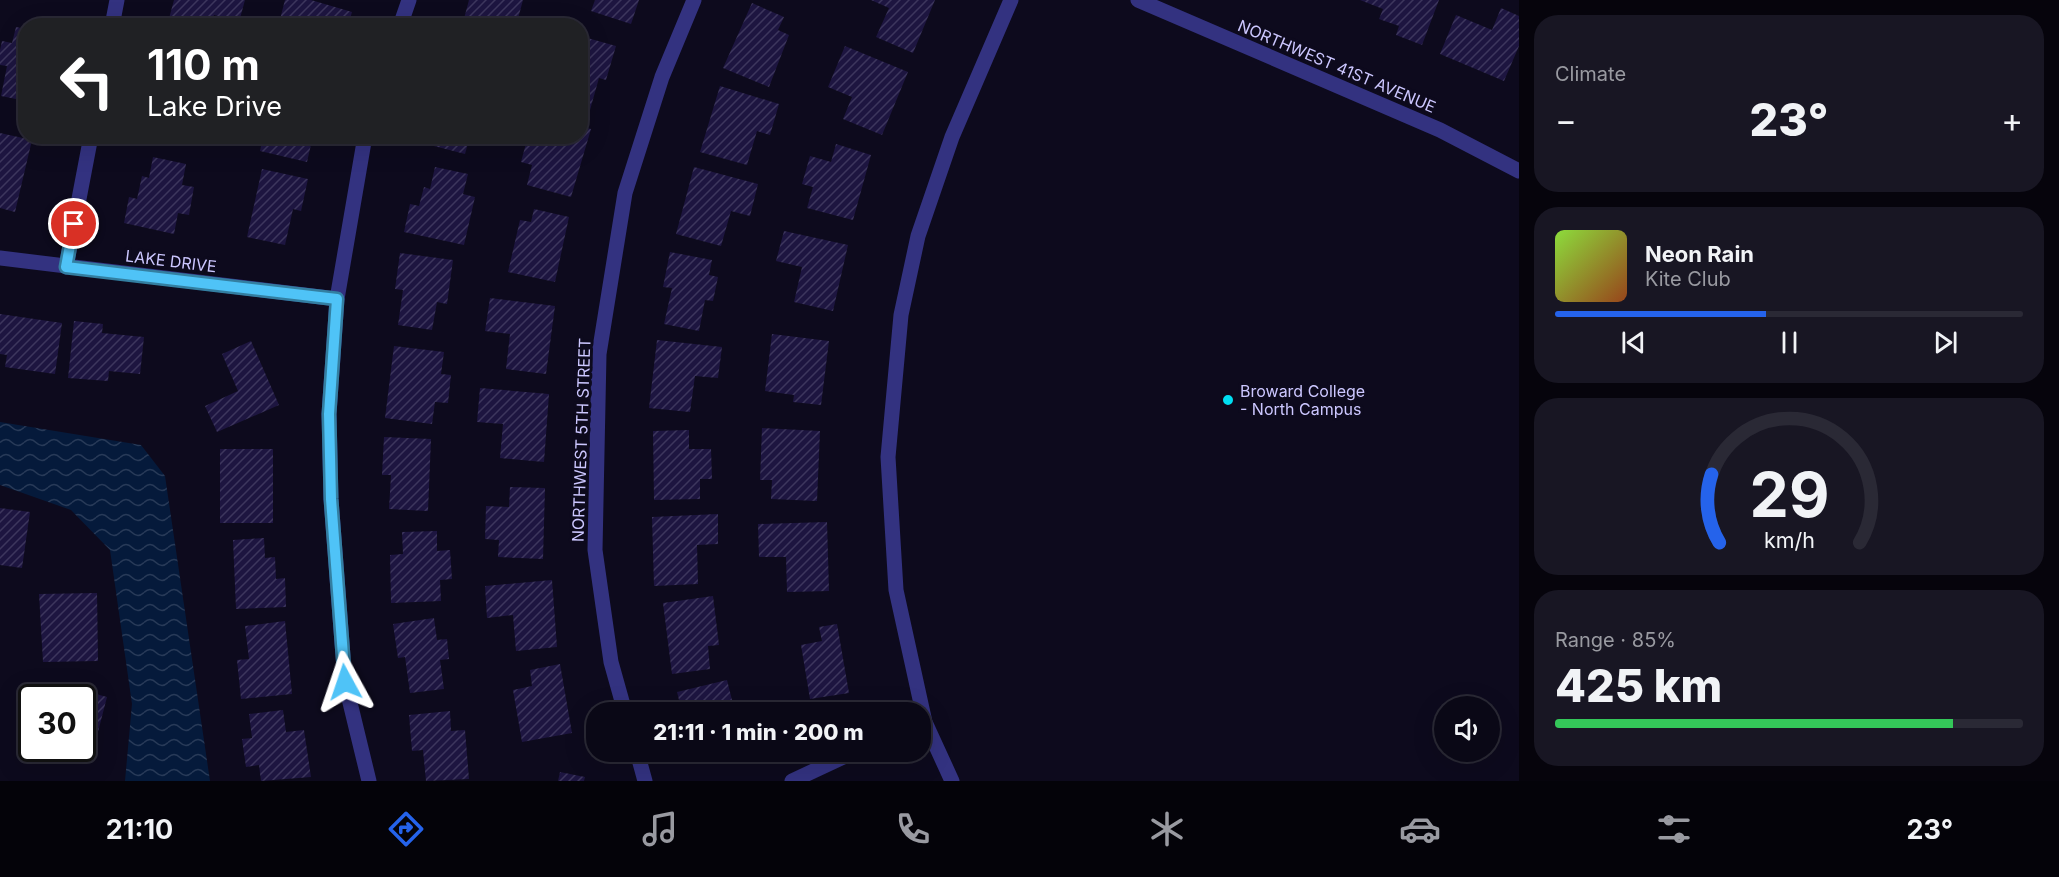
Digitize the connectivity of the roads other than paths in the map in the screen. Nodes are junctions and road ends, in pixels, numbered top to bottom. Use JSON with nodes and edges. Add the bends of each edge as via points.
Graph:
{"nodes":[{"id":1,"x":117,"y":0,"type":"edge"},
{"id":2,"x":409,"y":0,"type":"edge"},
{"id":3,"x":694,"y":0,"type":"edge"},
{"id":4,"x":1011,"y":0,"type":"edge"},
{"id":5,"x":1138,"y":0,"type":"edge"},
{"id":6,"x":114,"y":18,"type":"edge"},
{"id":7,"x":403,"y":18,"type":"edge"},
{"id":8,"x":89,"y":144,"type":"edge"},
{"id":9,"x":364,"y":144,"type":"edge"},
{"id":10,"x":1519,"y":171,"type":"edge"},
{"id":11,"x":0,"y":258,"type":"edge"},
{"id":12,"x":66,"y":267,"type":"junction"},
{"id":13,"x":337,"y":299,"type":"junction"},
{"id":14,"x":623,"y":702,"type":"edge"},
{"id":15,"x":919,"y":702,"type":"edge"},
{"id":16,"x":931,"y":740,"type":"edge"},
{"id":17,"x":640,"y":762,"type":"edge"},
{"id":18,"x":833,"y":762,"type":"edge"},
{"id":19,"x":369,"y":781,"type":"edge"},
{"id":20,"x":645,"y":781,"type":"edge"},
{"id":21,"x":792,"y":781,"type":"edge"},
{"id":22,"x":951,"y":781,"type":"edge"}],
"edges":[{"from":1,"to":6,"type":"street"},
{"from":2,"to":7,"type":"street"},
{"from":3,"to":14,"type":"street","name":"NORTHWEST 5TH STREET","via":[[662,77],[625,193],[599,354],[595,550],[611,662]]},
{"from":4,"to":15,"type":"street","via":[[952,137],[918,236],[901,315],[889,468],[896,590]]},
{"from":5,"to":10,"type":"street","name":"NORTHWEST 41ST AVENUE","via":[[1440,129]]},
{"from":8,"to":12,"type":"street"},
{"from":9,"to":13,"type":"street"},
{"from":11,"to":12,"type":"street","name":"LAKE DRIVE"},
{"from":12,"to":13,"type":"street","name":"LAKE DRIVE"},
{"from":13,"to":19,"type":"street","via":[[329,414],[331,499],[345,682]]},
{"from":16,"to":22,"type":"street"},
{"from":17,"to":20,"type":"street"},
{"from":18,"to":21,"type":"street"}]}
